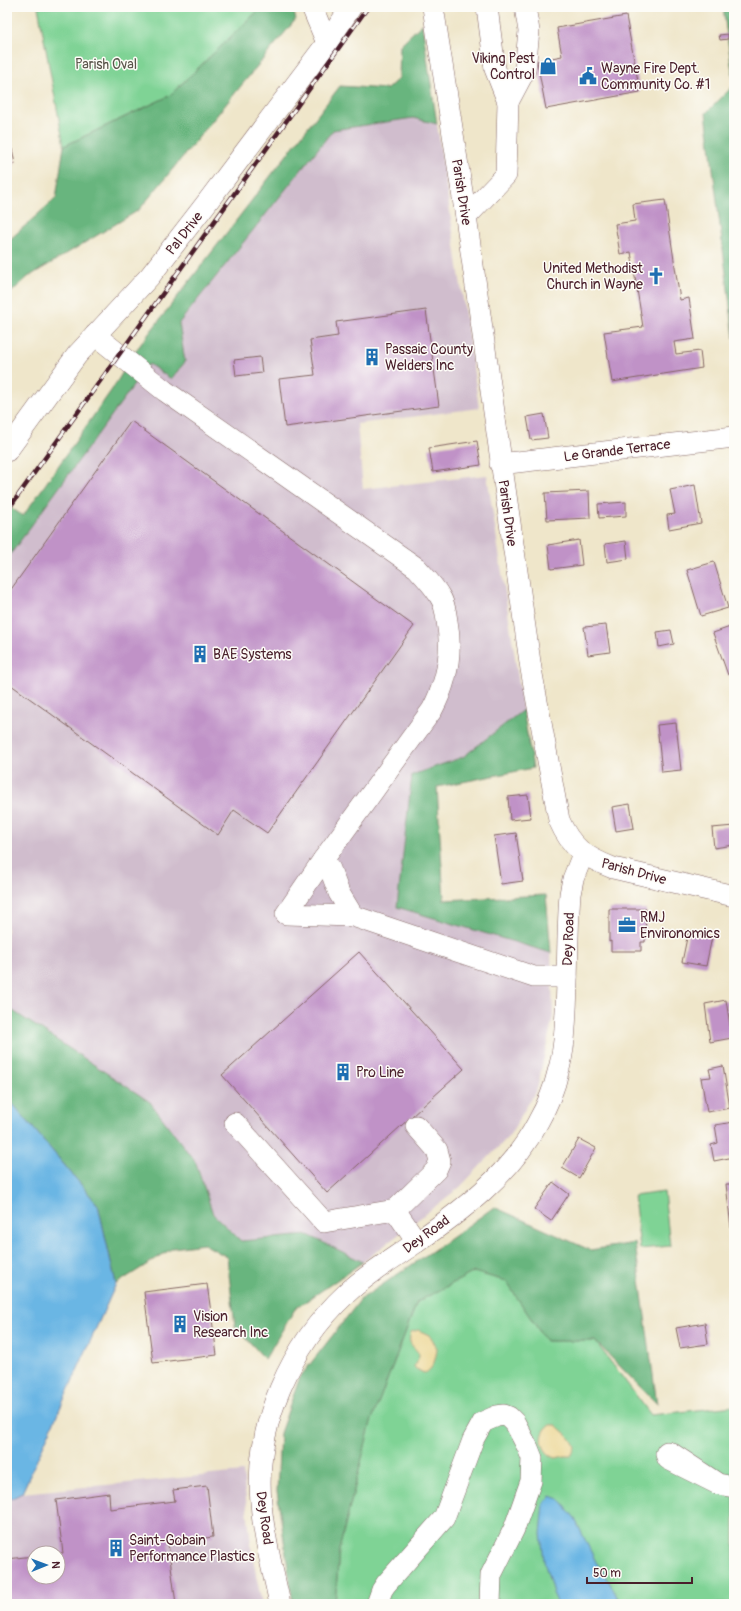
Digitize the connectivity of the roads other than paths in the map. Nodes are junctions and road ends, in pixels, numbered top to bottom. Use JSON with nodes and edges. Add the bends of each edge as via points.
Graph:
{"nodes":[{"id":1,"x":312,"y":7,"type":"edge"},
{"id":2,"x":352,"y":7,"type":"edge"},
{"id":3,"x":487,"y":7,"type":"edge"},
{"id":4,"x":525,"y":7,"type":"edge"},
{"id":5,"x":434,"y":15,"type":"edge"},
{"id":6,"x":328,"y":43,"type":"junction"},
{"id":7,"x":508,"y":102,"type":"junction"},
{"id":8,"x":466,"y":217,"type":"junction"},
{"id":9,"x":95,"y":335,"type":"junction"},
{"id":10,"x":733,"y":443,"type":"edge"},
{"id":11,"x":7,"y":451,"type":"edge"},
{"id":12,"x":500,"y":464,"type":"junction"},
{"id":13,"x":583,"y":854,"type":"junction"},
{"id":14,"x":323,"y":860,"type":"junction"},
{"id":15,"x":734,"y":896,"type":"edge"},
{"id":16,"x":352,"y":916,"type":"junction"},
{"id":17,"x":567,"y":977,"type":"junction"},
{"id":18,"x":235,"y":1123,"type":"dead end"},
{"id":19,"x":416,"y":1126,"type":"dead end"},
{"id":20,"x":394,"y":1210,"type":"junction"},
{"id":21,"x":417,"y":1242,"type":"junction"},
{"id":22,"x":280,"y":1604,"type":"edge"},
{"id":23,"x":377,"y":1604,"type":"edge"},
{"id":24,"x":490,"y":1604,"type":"edge"}],
"edges":[{"from":1,"to":6,"type":"street"},
{"from":2,"to":6,"type":"street","name":"Pal Drive"},
{"from":3,"to":7,"type":"street","via":[[495,69]]},
{"from":4,"to":7,"type":"street","via":[[529,31],[525,70]]},
{"from":5,"to":8,"type":"street","name":"Parish Drive"},
{"from":6,"to":9,"type":"street","name":"Pal Drive","via":[[154,270]]},
{"from":7,"to":8,"type":"street","via":[[506,175]]},
{"from":8,"to":12,"type":"street","name":"Parish Drive"},
{"from":9,"to":11,"type":"street","name":"Pal Drive","via":[[77,355]]},
{"from":9,"to":14,"type":"street","via":[[165,391],[417,568],[440,596],[447,618],[450,642],[447,673],[438,699]]},
{"from":10,"to":12,"type":"street","name":"Le Grande Terrace"},
{"from":12,"to":13,"type":"street","name":"Parish Drive","via":[[531,669],[559,820],[570,842]]},
{"from":13,"to":15,"type":"street","name":"Parish Drive","via":[[612,868]]},
{"from":13,"to":17,"type":"street","name":"Dey Road","via":[[570,894]]},
{"from":14,"to":16,"type":"street","via":[[330,869],[339,893]]},
{"from":14,"to":16,"type":"street","via":[[286,914]]},
{"from":16,"to":17,"type":"street","via":[[534,977]]},
{"from":17,"to":21,"type":"street","name":"Dey Road","via":[[564,1044],[559,1071],[537,1125],[501,1174],[478,1196]]},
{"from":18,"to":20,"type":"street","via":[[324,1222]]},
{"from":19,"to":20,"type":"street","via":[[437,1150],[440,1161],[436,1170]]},
{"from":20,"to":21,"type":"street"},
{"from":21,"to":22,"type":"street","name":"Dey Road","via":[[347,1293],[304,1344],[279,1391],[269,1420],[263,1450],[260,1501]]},
{"from":23,"to":24,"type":"street","via":[[386,1584],[444,1518],[473,1440],[483,1422],[504,1415],[515,1423],[528,1448],[532,1458],[531,1481],[514,1529],[491,1575]]}]}
